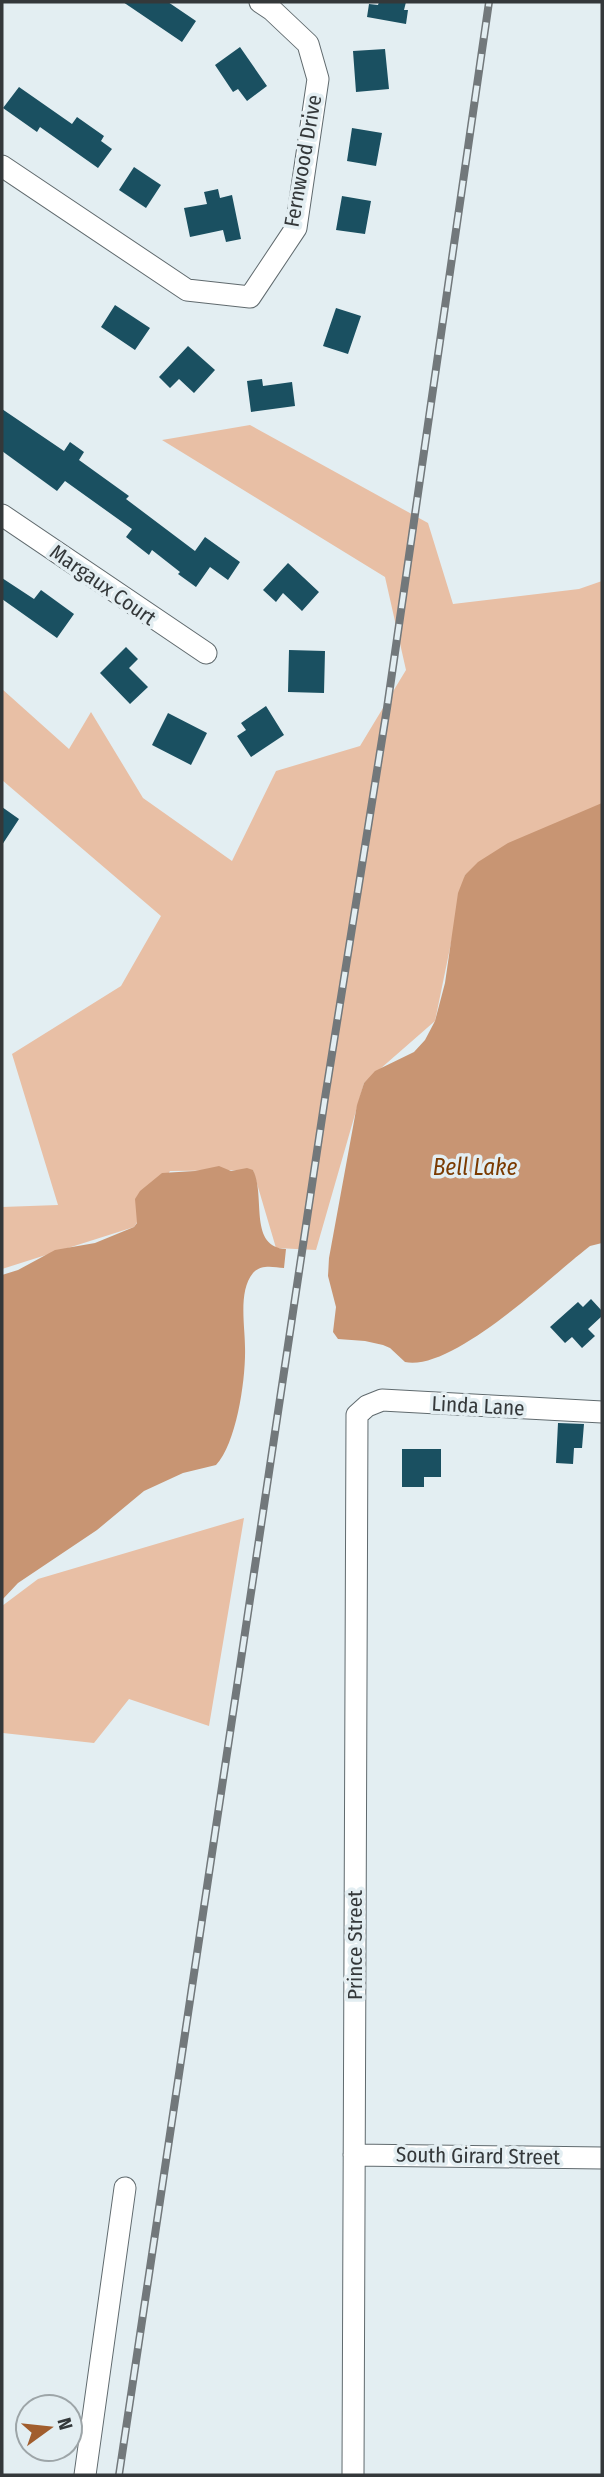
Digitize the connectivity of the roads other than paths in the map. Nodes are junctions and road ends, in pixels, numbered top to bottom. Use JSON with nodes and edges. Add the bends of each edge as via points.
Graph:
{"nodes":[{"id":1,"x":270,"y":4,"type":"edge"},
{"id":2,"x":2,"y":166,"type":"edge"},
{"id":3,"x":2,"y":515,"type":"edge"},
{"id":4,"x":206,"y":653,"type":"dead end"},
{"id":5,"x":602,"y":1412,"type":"edge"},
{"id":6,"x":357,"y":1415,"type":"joint"},
{"id":7,"x":354,"y":2155,"type":"junction"},
{"id":8,"x":602,"y":2158,"type":"edge"},
{"id":9,"x":125,"y":2188,"type":"dead end"},
{"id":10,"x":85,"y":2475,"type":"edge"},
{"id":11,"x":353,"y":2475,"type":"edge"}],
"edges":[{"from":1,"to":2,"type":"street","name":"Fernwood Drive","via":[[308,44],[318,79],[296,228],[250,298],[187,290]]},
{"from":3,"to":4,"type":"street","name":"Margaux Court"},
{"from":5,"to":6,"type":"street","name":"Linda Lane","via":[[382,1400]]},
{"from":6,"to":7,"type":"street","name":"Prince Street"},
{"from":7,"to":8,"type":"street","name":"South Girard Street"},
{"from":7,"to":11,"type":"street","name":"Prince Street"},
{"from":9,"to":10,"type":"street"}]}
